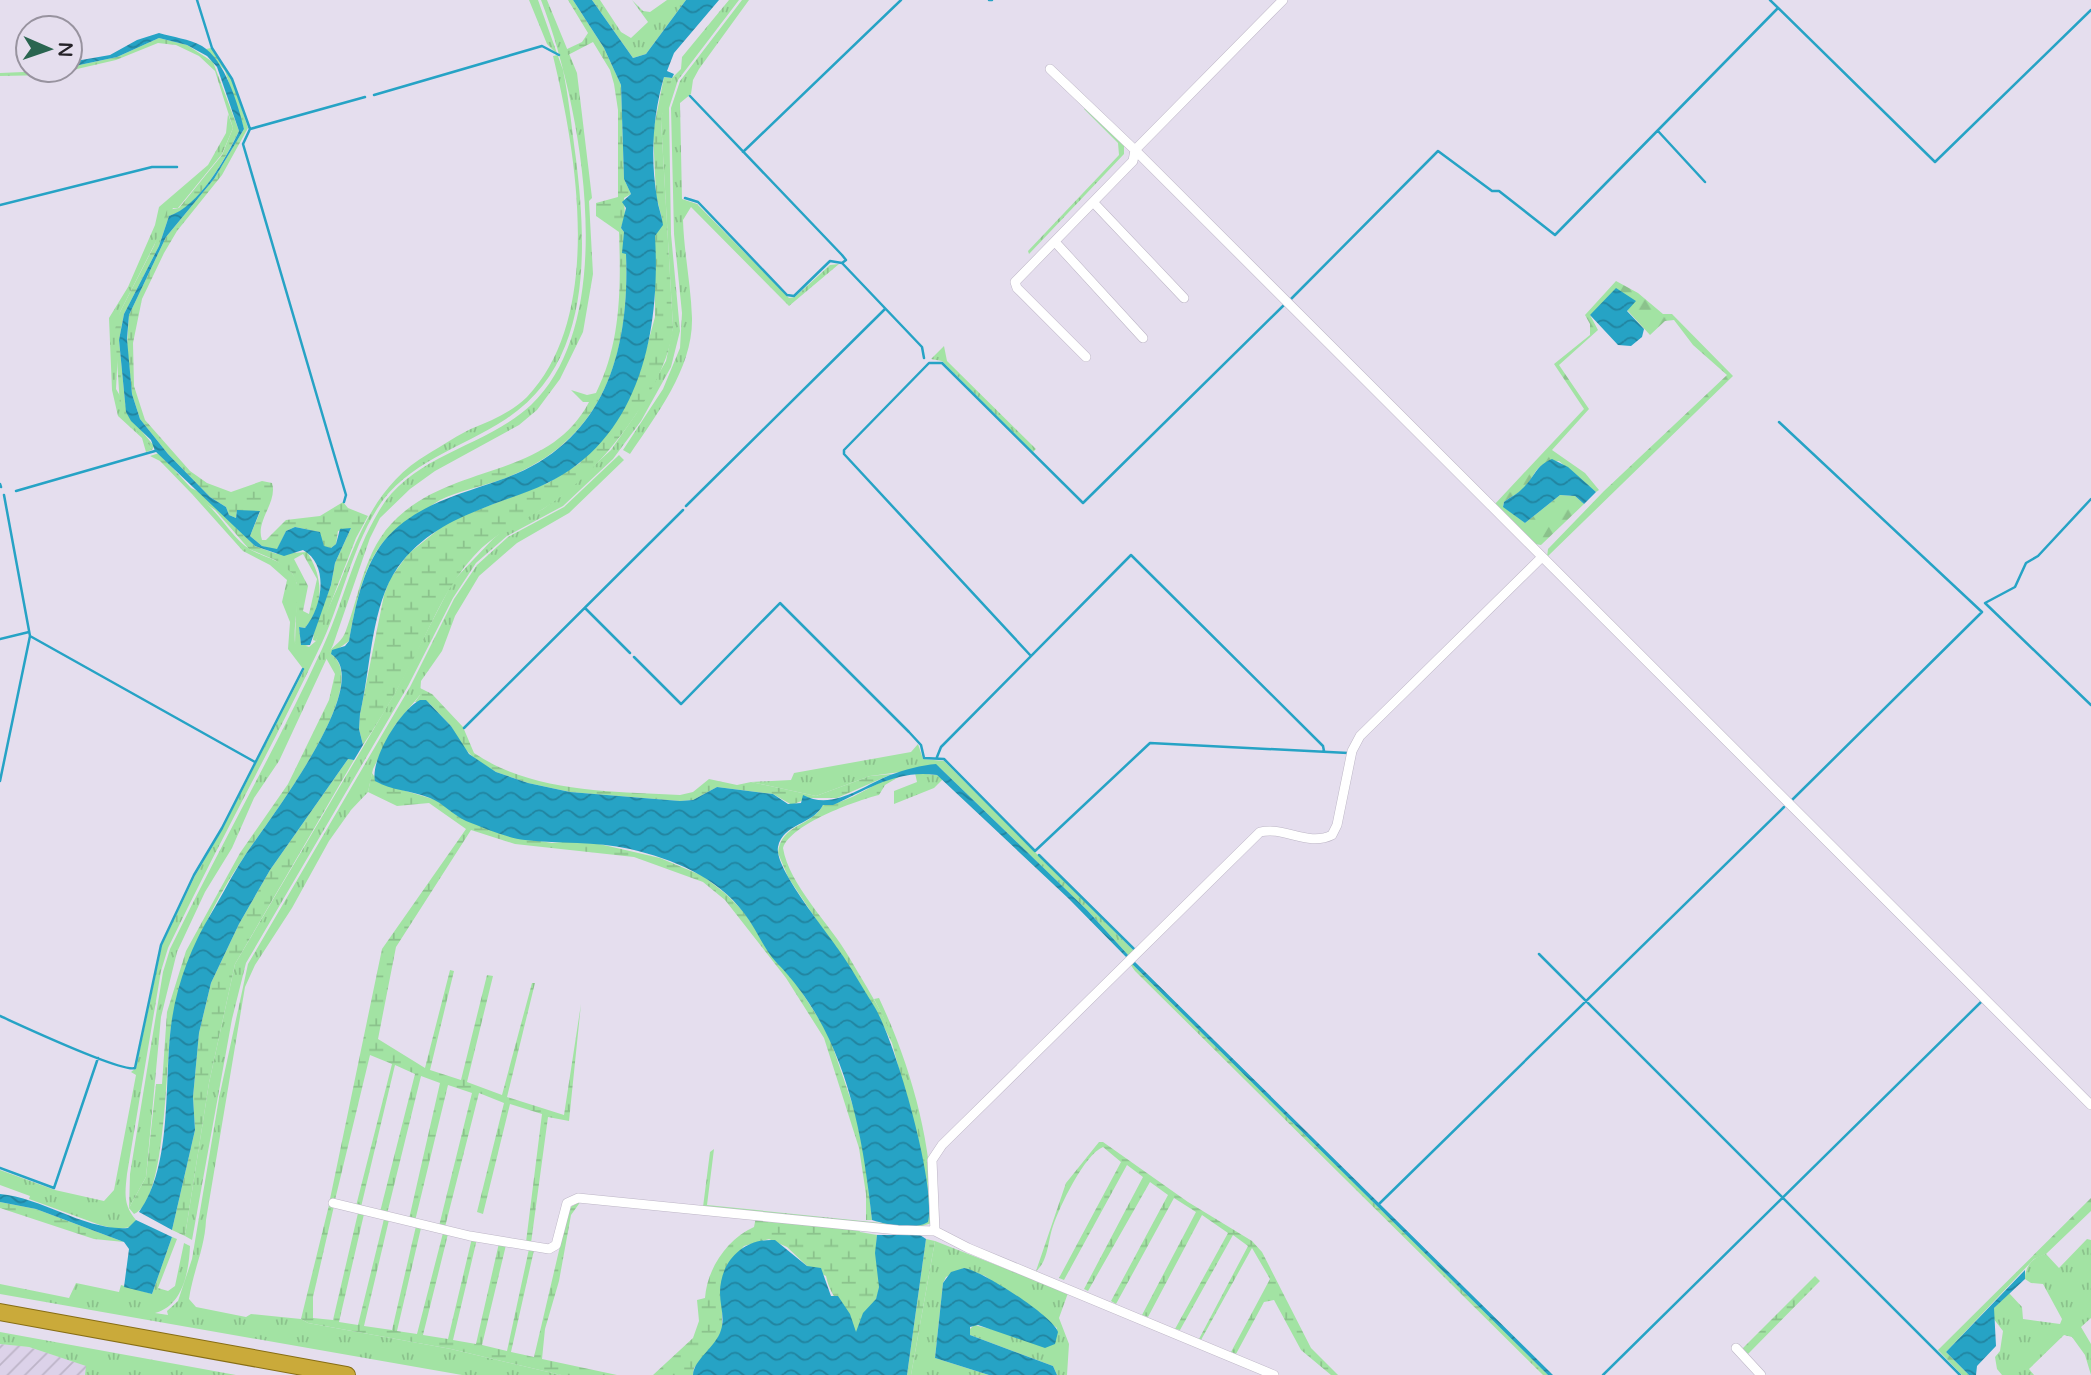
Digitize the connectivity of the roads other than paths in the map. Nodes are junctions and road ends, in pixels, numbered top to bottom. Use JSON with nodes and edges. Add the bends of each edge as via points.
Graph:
{"nodes":[{"id":1,"x":1283,"y":0,"type":"edge"},
{"id":2,"x":1050,"y":69,"type":"dead end"},
{"id":3,"x":1135,"y":150,"type":"junction"},
{"id":4,"x":1093,"y":202,"type":"junction"},
{"id":5,"x":1056,"y":243,"type":"junction"},
{"id":6,"x":1184,"y":298,"type":"dead end"},
{"id":7,"x":1143,"y":338,"type":"dead end"},
{"id":8,"x":1086,"y":357,"type":"dead end"},
{"id":9,"x":1542,"y":557,"type":"junction"},
{"id":10,"x":2091,"y":1105,"type":"edge"},
{"id":11,"x":333,"y":1203,"type":"dead end"},
{"id":12,"x":934,"y":1231,"type":"junction"},
{"id":13,"x":0,"y":1312,"type":"edge"},
{"id":14,"x":1736,"y":1348,"type":"dead end"},
{"id":15,"x":347,"y":1375,"type":"edge"},
{"id":16,"x":1274,"y":1375,"type":"edge"},
{"id":17,"x":1761,"y":1375,"type":"edge"}],
"edges":[{"from":1,"to":3,"type":"street"},
{"from":2,"to":3,"type":"street"},
{"from":3,"to":4,"type":"street","via":[[1133,162]]},
{"from":3,"to":9,"type":"street"},
{"from":4,"to":5,"type":"street"},
{"from":4,"to":6,"type":"street"},
{"from":5,"to":7,"type":"street"},
{"from":5,"to":8,"type":"street","via":[[1015,282]]},
{"from":9,"to":10,"type":"street"},
{"from":9,"to":12,"type":"street","via":[[1360,736],[1352,751],[1332,835],[1317,839],[1260,832],[942,1145],[932,1160]]},
{"from":11,"to":12,"type":"street","via":[[470,1236],[549,1249],[556,1245],[567,1203],[578,1198]]},
{"from":12,"to":16,"type":"street"},
{"from":13,"to":15,"type":"highway"},
{"from":14,"to":17,"type":"street"}]}
